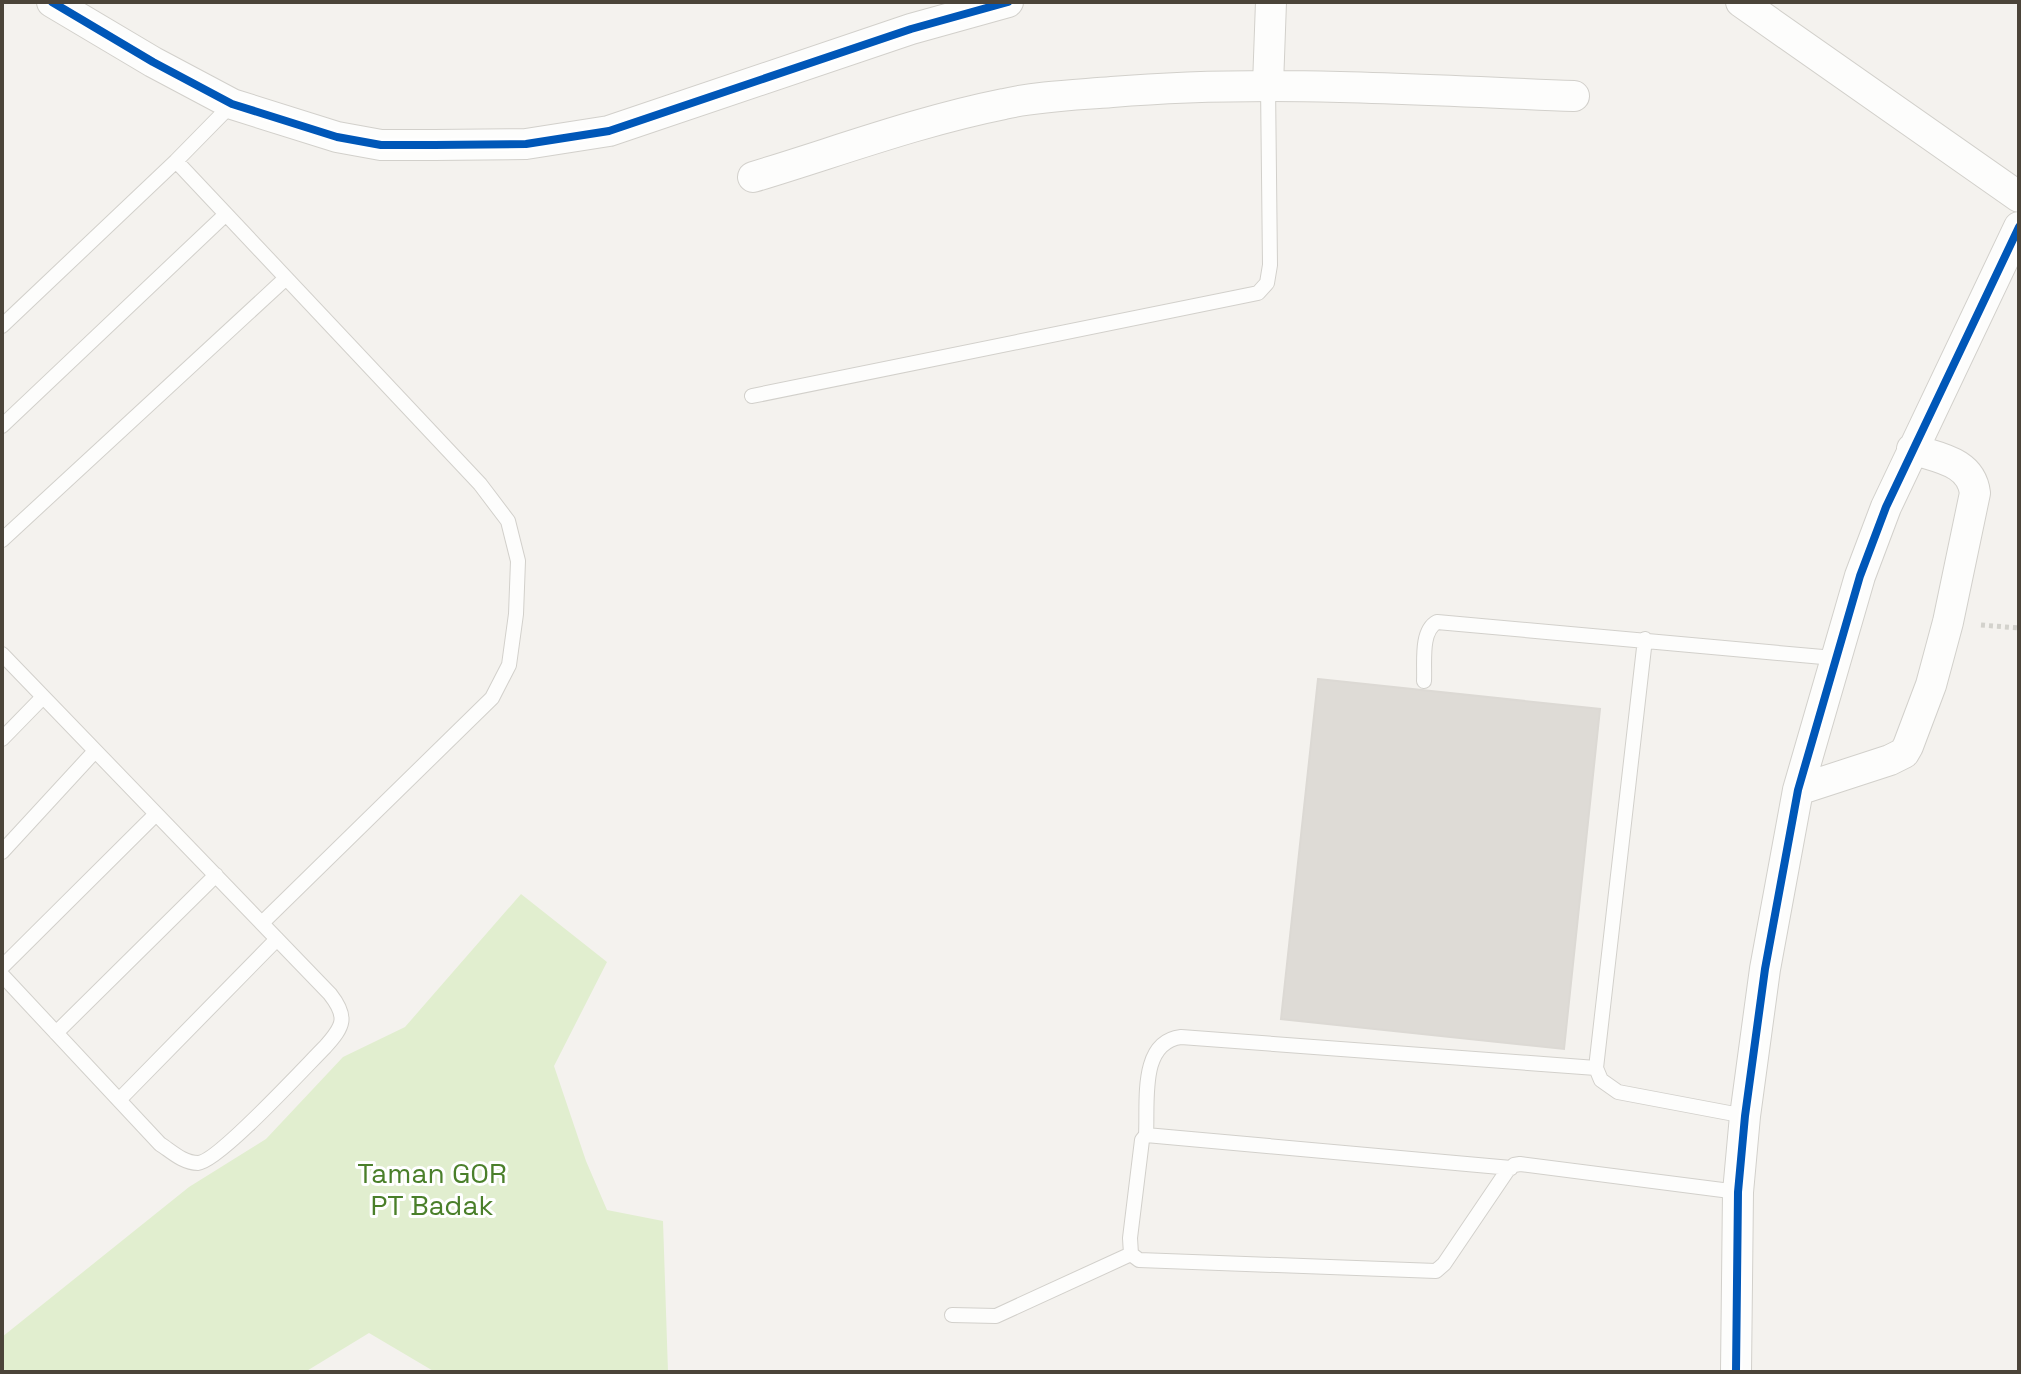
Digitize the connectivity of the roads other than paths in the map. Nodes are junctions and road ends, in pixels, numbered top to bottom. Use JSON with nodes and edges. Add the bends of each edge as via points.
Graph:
{"nodes":[{"id":1,"x":52,"y":2,"type":"edge"},
{"id":2,"x":1008,"y":2,"type":"edge"},
{"id":3,"x":1271,"y":2,"type":"edge"},
{"id":4,"x":1741,"y":2,"type":"edge"},
{"id":5,"x":1268,"y":85,"type":"junction"},
{"id":6,"x":1574,"y":96,"type":"dead end"},
{"id":7,"x":232,"y":104,"type":"junction"},
{"id":8,"x":176,"y":161,"type":"junction"},
{"id":9,"x":753,"y":177,"type":"dead end"},
{"id":10,"x":2019,"y":197,"type":"edge"},
{"id":11,"x":226,"y":214,"type":"junction"},
{"id":12,"x":2019,"y":227,"type":"edge"},
{"id":13,"x":286,"y":278,"type":"junction"},
{"id":14,"x":2,"y":326,"type":"edge"},
{"id":15,"x":752,"y":396,"type":"dead end"},
{"id":16,"x":2,"y":426,"type":"edge"},
{"id":17,"x":1912,"y":449,"type":"junction"},
{"id":18,"x":2,"y":540,"type":"edge"},
{"id":19,"x":1645,"y":639,"type":"junction"},
{"id":20,"x":2,"y":654,"type":"edge"},
{"id":21,"x":1834,"y":658,"type":"junction"},
{"id":22,"x":1424,"y":681,"type":"dead end"},
{"id":23,"x":43,"y":697,"type":"junction"},
{"id":24,"x":2,"y":739,"type":"edge"},
{"id":25,"x":95,"y":751,"type":"junction"},
{"id":26,"x":1798,"y":790,"type":"junction"},
{"id":27,"x":156,"y":814,"type":"junction"},
{"id":28,"x":2,"y":852,"type":"edge"},
{"id":29,"x":216,"y":875,"type":"junction"},
{"id":30,"x":262,"y":923,"type":"junction"},
{"id":31,"x":277,"y":939,"type":"junction"},
{"id":32,"x":2,"y":967,"type":"edge"},
{"id":33,"x":2,"y":975,"type":"edge"},
{"id":34,"x":56,"y":1033,"type":"junction"},
{"id":35,"x":1596,"y":1068,"type":"junction"},
{"id":36,"x":119,"y":1100,"type":"junction"},
{"id":37,"x":1745,"y":1116,"type":"junction"},
{"id":38,"x":1146,"y":1135,"type":"junction"},
{"id":39,"x":1511,"y":1168,"type":"junction"},
{"id":40,"x":1738,"y":1192,"type":"junction"},
{"id":41,"x":1131,"y":1254,"type":"junction"},
{"id":42,"x":952,"y":1315,"type":"dead end"},
{"id":43,"x":1736,"y":1372,"type":"edge"}],
"edges":[{"from":1,"to":7,"type":"street"},
{"from":2,"to":7,"type":"street","via":[[911,29],[609,131],[570,139],[381,145]]},
{"from":3,"to":5,"type":"street"},
{"from":4,"to":10,"type":"street"},
{"from":5,"to":6,"type":"street"},
{"from":5,"to":9,"type":"street","via":[[1157,88],[1006,103]]},
{"from":5,"to":15,"type":"lane","via":[[1270,265],[1263,290]]},
{"from":7,"to":8,"type":"lane"},
{"from":8,"to":11,"type":"lane"},
{"from":8,"to":14,"type":"lane"},
{"from":11,"to":13,"type":"lane"},
{"from":11,"to":16,"type":"lane"},
{"from":12,"to":17,"type":"street"},
{"from":13,"to":18,"type":"lane"},
{"from":13,"to":30,"type":"lane","via":[[480,484],[508,521],[518,561],[509,665],[492,698]]},
{"from":17,"to":21,"type":"street","via":[[1860,576]]},
{"from":17,"to":26,"type":"street","via":[[1959,465],[1971,476],[1975,493],[1931,685],[1904,753]]},
{"from":19,"to":21,"type":"lane"},
{"from":19,"to":22,"type":"lane","via":[[1437,622],[1427,633]]},
{"from":19,"to":35,"type":"lane"},
{"from":20,"to":23,"type":"lane"},
{"from":21,"to":26,"type":"street"},
{"from":23,"to":24,"type":"lane"},
{"from":23,"to":25,"type":"lane"},
{"from":25,"to":27,"type":"lane"},
{"from":25,"to":28,"type":"lane"},
{"from":26,"to":37,"type":"street"},
{"from":27,"to":29,"type":"lane"},
{"from":27,"to":32,"type":"lane"},
{"from":29,"to":30,"type":"lane"},
{"from":29,"to":34,"type":"lane"},
{"from":30,"to":31,"type":"lane"},
{"from":31,"to":36,"type":"lane"},
{"from":31,"to":36,"type":"lane","via":[[340,1006],[343,1020],[325,1047],[204,1162],[184,1160],[160,1144]]},
{"from":33,"to":34,"type":"lane"},
{"from":34,"to":36,"type":"lane"},
{"from":35,"to":37,"type":"lane","via":[[1601,1080],[1618,1092]]},
{"from":35,"to":38,"type":"lane","via":[[1170,1039],[1156,1049],[1151,1062]]},
{"from":37,"to":40,"type":"street"},
{"from":38,"to":39,"type":"lane"},
{"from":38,"to":41,"type":"lane"},
{"from":39,"to":40,"type":"lane","via":[[1520,1164]]},
{"from":39,"to":41,"type":"lane","via":[[1436,1271],[1139,1260]]},
{"from":40,"to":43,"type":"street"},
{"from":41,"to":42,"type":"lane","via":[[996,1316]]}]}
